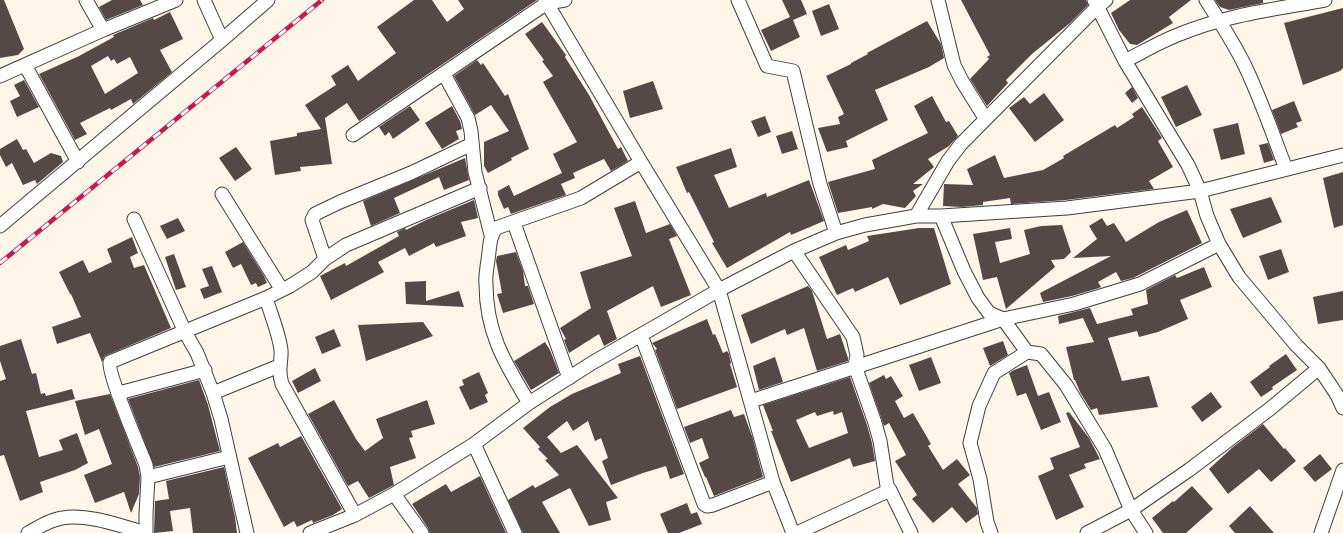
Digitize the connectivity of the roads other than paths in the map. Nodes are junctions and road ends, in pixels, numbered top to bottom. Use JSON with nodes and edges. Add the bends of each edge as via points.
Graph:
{"nodes":[{"id":1,"x":86,"y":0,"type":"edge"},
{"id":2,"x":176,"y":0,"type":"edge"},
{"id":3,"x":204,"y":0,"type":"edge"},
{"id":4,"x":268,"y":0,"type":"edge"},
{"id":5,"x":565,"y":0,"type":"edge"},
{"id":6,"x":738,"y":0,"type":"edge"},
{"id":7,"x":938,"y":0,"type":"edge"},
{"id":8,"x":1206,"y":0,"type":"edge"},
{"id":9,"x":1325,"y":0,"type":"edge"},
{"id":10,"x":546,"y":1,"type":"edge"},
{"id":11,"x":1099,"y":2,"type":"edge"},
{"id":12,"x":1219,"y":20,"type":"junction"},
{"id":13,"x":103,"y":30,"type":"junction"},
{"id":14,"x":222,"y":40,"type":"junction"},
{"id":15,"x":1125,"y":61,"type":"junction"},
{"id":16,"x":25,"y":65,"type":"junction"},
{"id":17,"x":444,"y":74,"type":"junction"},
{"id":18,"x":0,"y":76,"type":"edge"},
{"id":19,"x":985,"y":118,"type":"junction"},
{"id":20,"x":353,"y":135,"type":"dead end"},
{"id":21,"x":472,"y":144,"type":"junction"},
{"id":22,"x":1343,"y":155,"type":"edge"},
{"id":23,"x":78,"y":162,"type":"junction"},
{"id":24,"x":641,"y":162,"type":"junction"},
{"id":25,"x":1286,"y":169,"type":"junction"},
{"id":26,"x":480,"y":188,"type":"junction"},
{"id":27,"x":1200,"y":191,"type":"junction"},
{"id":28,"x":222,"y":194,"type":"dead end"},
{"id":29,"x":916,"y":216,"type":"junction"},
{"id":30,"x":941,"y":216,"type":"junction"},
{"id":31,"x":134,"y":219,"type":"dead end"},
{"id":32,"x":514,"y":222,"type":"junction"},
{"id":33,"x":0,"y":226,"type":"edge"},
{"id":34,"x":836,"y":233,"type":"junction"},
{"id":35,"x":491,"y":235,"type":"junction"},
{"id":36,"x":1218,"y":244,"type":"junction"},
{"id":37,"x":794,"y":251,"type":"junction"},
{"id":38,"x":325,"y":259,"type":"junction"},
{"id":39,"x":282,"y":290,"type":"junction"},
{"id":40,"x":719,"y":290,"type":"junction"},
{"id":41,"x":266,"y":298,"type":"junction"},
{"id":42,"x":1003,"y":319,"type":"junction"},
{"id":43,"x":185,"y":332,"type":"junction"},
{"id":44,"x":641,"y":335,"type":"junction"},
{"id":45,"x":1027,"y":352,"type":"junction"},
{"id":46,"x":279,"y":366,"type":"junction"},
{"id":47,"x":855,"y":366,"type":"junction"},
{"id":48,"x":1319,"y":368,"type":"junction"},
{"id":49,"x":205,"y":370,"type":"junction"},
{"id":50,"x":569,"y":378,"type":"junction"},
{"id":51,"x":119,"y":393,"type":"junction"},
{"id":52,"x":213,"y":393,"type":"junction"},
{"id":53,"x":751,"y":401,"type":"junction"},
{"id":54,"x":529,"y":403,"type":"junction"},
{"id":55,"x":1343,"y":408,"type":"edge"},
{"id":56,"x":474,"y":444,"type":"junction"},
{"id":57,"x":230,"y":457,"type":"junction"},
{"id":58,"x":1343,"y":470,"type":"edge"},
{"id":59,"x":148,"y":478,"type":"junction"},
{"id":60,"x":773,"y":482,"type":"junction"},
{"id":61,"x":890,"y":490,"type":"junction"},
{"id":62,"x":394,"y":494,"type":"junction"},
{"id":63,"x":1131,"y":510,"type":"junction"},
{"id":64,"x":355,"y":514,"type":"junction"},
{"id":65,"x":28,"y":533,"type":"edge"},
{"id":66,"x":146,"y":533,"type":"edge"},
{"id":67,"x":247,"y":533,"type":"edge"},
{"id":68,"x":310,"y":533,"type":"edge"},
{"id":69,"x":422,"y":533,"type":"edge"},
{"id":70,"x":515,"y":533,"type":"edge"},
{"id":71,"x":793,"y":533,"type":"edge"},
{"id":72,"x":797,"y":533,"type":"edge"},
{"id":73,"x":911,"y":533,"type":"edge"},
{"id":74,"x":991,"y":533,"type":"edge"},
{"id":75,"x":1087,"y":533,"type":"edge"},
{"id":76,"x":1146,"y":533,"type":"edge"},
{"id":77,"x":1321,"y":533,"type":"edge"}],
"edges":[{"from":1,"to":13,"type":"street"},
{"from":2,"to":13,"type":"street"},
{"from":3,"to":14,"type":"street"},
{"from":4,"to":14,"type":"street"},
{"from":5,"to":10,"type":"street"},
{"from":6,"to":34,"type":"street","via":[[767,66],[793,71],[820,184]]},
{"from":7,"to":19,"type":"street","via":[[954,65]]},
{"from":8,"to":12,"type":"street"},
{"from":9,"to":12,"type":"street"},
{"from":10,"to":17,"type":"street"},
{"from":10,"to":24,"type":"street"},
{"from":11,"to":15,"type":"street"},
{"from":11,"to":19,"type":"street"},
{"from":12,"to":15,"type":"street","via":[[1179,34]]},
{"from":12,"to":25,"type":"street","via":[[1248,73]]},
{"from":13,"to":16,"type":"street"},
{"from":14,"to":23,"type":"street"},
{"from":15,"to":27,"type":"street","via":[[1188,165]]},
{"from":16,"to":18,"type":"street"},
{"from":16,"to":23,"type":"street"},
{"from":17,"to":20,"type":"street"},
{"from":17,"to":21,"type":"street","via":[[468,118]]},
{"from":19,"to":29,"type":"street","via":[[948,161]]},
{"from":21,"to":26,"type":"street","via":[[475,172]]},
{"from":21,"to":38,"type":"street","via":[[315,214],[312,220]]},
{"from":22,"to":25,"type":"street"},
{"from":23,"to":33,"type":"street"},
{"from":24,"to":32,"type":"street","via":[[581,198]]},
{"from":24,"to":40,"type":"street"},
{"from":25,"to":27,"type":"street"},
{"from":26,"to":35,"type":"street"},
{"from":26,"to":38,"type":"street","via":[[346,245]]},
{"from":27,"to":30,"type":"street","via":[[1067,208]]},
{"from":27,"to":36,"type":"street"},
{"from":28,"to":39,"type":"street"},
{"from":29,"to":30,"type":"street"},
{"from":29,"to":34,"type":"street"},
{"from":30,"to":42,"type":"street","via":[[978,298],[989,313]]},
{"from":31,"to":43,"type":"street"},
{"from":32,"to":35,"type":"street","via":[[496,228]]},
{"from":32,"to":50,"type":"street"},
{"from":34,"to":37,"type":"street"},
{"from":35,"to":54,"type":"street","via":[[486,284],[490,321],[505,362]]},
{"from":36,"to":42,"type":"street","via":[[1140,284],[1074,304]]},
{"from":36,"to":48,"type":"street","via":[[1239,277],[1296,345]]},
{"from":37,"to":40,"type":"street"},
{"from":37,"to":47,"type":"street","via":[[853,337],[857,355]]},
{"from":38,"to":39,"type":"street","via":[[312,272]]},
{"from":39,"to":41,"type":"street"},
{"from":40,"to":44,"type":"street"},
{"from":40,"to":53,"type":"street"},
{"from":41,"to":43,"type":"street"},
{"from":41,"to":46,"type":"street","via":[[280,345]]},
{"from":42,"to":45,"type":"street"},
{"from":42,"to":47,"type":"street"},
{"from":43,"to":49,"type":"street"},
{"from":43,"to":51,"type":"street","via":[[110,361],[109,365]]},
{"from":44,"to":50,"type":"street"},
{"from":44,"to":60,"type":"street","via":[[704,504],[713,505]]},
{"from":45,"to":63,"type":"street","via":[[1041,354],[1066,386],[1105,449]]},
{"from":45,"to":74,"type":"street","via":[[994,373],[979,406],[970,443]]},
{"from":46,"to":52,"type":"street"},
{"from":46,"to":64,"type":"street","via":[[282,384]]},
{"from":47,"to":53,"type":"street"},
{"from":47,"to":61,"type":"street","via":[[875,423],[887,486]]},
{"from":48,"to":55,"type":"street"},
{"from":48,"to":63,"type":"street","via":[[1271,408]]},
{"from":49,"to":51,"type":"street"},
{"from":49,"to":52,"type":"street"},
{"from":50,"to":54,"type":"street"},
{"from":51,"to":59,"type":"street","via":[[146,465]]},
{"from":52,"to":57,"type":"street"},
{"from":53,"to":60,"type":"street"},
{"from":54,"to":56,"type":"street"},
{"from":56,"to":62,"type":"street"},
{"from":56,"to":70,"type":"street"},
{"from":57,"to":59,"type":"street"},
{"from":57,"to":67,"type":"street"},
{"from":58,"to":77,"type":"street"},
{"from":59,"to":66,"type":"street"},
{"from":60,"to":71,"type":"street"},
{"from":61,"to":72,"type":"street"},
{"from":61,"to":73,"type":"street"},
{"from":62,"to":64,"type":"street"},
{"from":62,"to":69,"type":"street"},
{"from":63,"to":75,"type":"street"},
{"from":63,"to":76,"type":"street"},
{"from":64,"to":68,"type":"street"},
{"from":65,"to":66,"type":"street","via":[[50,521],[71,517],[93,519]]}]}
